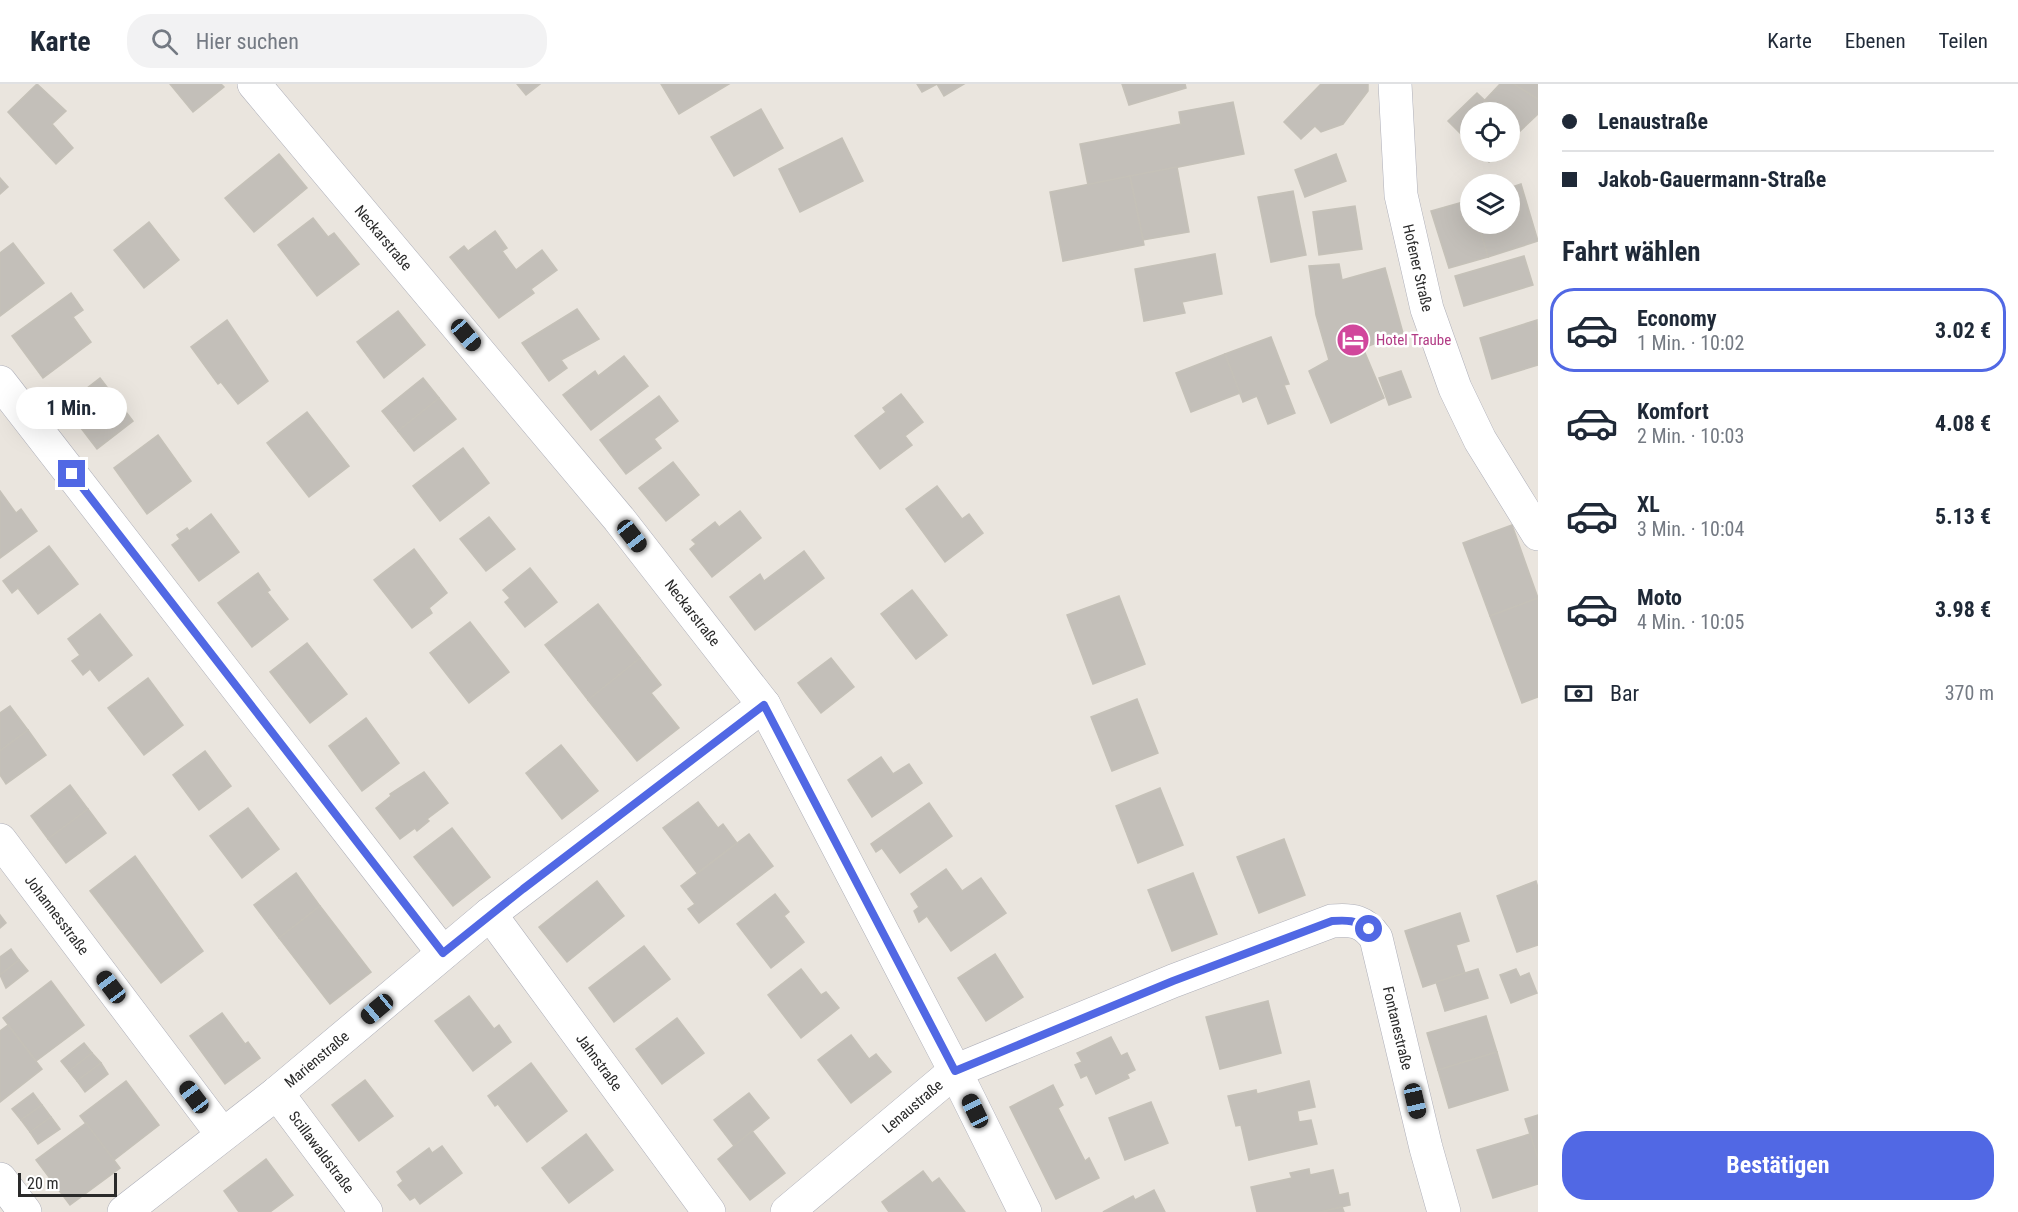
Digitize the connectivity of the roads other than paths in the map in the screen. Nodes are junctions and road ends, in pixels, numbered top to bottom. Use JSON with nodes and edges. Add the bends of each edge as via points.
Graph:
{"nodes":[{"id":1,"x":254,"y":84,"type":"edge"},
{"id":2,"x":1395,"y":84,"type":"edge"},
{"id":3,"x":0,"y":382,"type":"edge"},
{"id":4,"x":1538,"y":534,"type":"edge"},
{"id":5,"x":764,"y":705,"type":"junction"},
{"id":6,"x":0,"y":840,"type":"edge"},
{"id":7,"x":490,"y":914,"type":"junction"},
{"id":8,"x":1359,"y":922,"type":"joint"},
{"id":9,"x":443,"y":953,"type":"junction"},
{"id":10,"x":955,"y":1071,"type":"junction"},
{"id":11,"x":277,"y":1093,"type":"junction"},
{"id":12,"x":222,"y":1134,"type":"junction"},
{"id":13,"x":0,"y":1179,"type":"edge"},
{"id":14,"x":25,"y":1212,"type":"edge"},
{"id":15,"x":124,"y":1212,"type":"edge"},
{"id":16,"x":366,"y":1212,"type":"edge"},
{"id":17,"x":709,"y":1212,"type":"edge"},
{"id":18,"x":787,"y":1212,"type":"edge"},
{"id":19,"x":1025,"y":1212,"type":"edge"},
{"id":20,"x":1444,"y":1212,"type":"edge"}],
"edges":[{"from":1,"to":5,"type":"street","name":"Neckarstraße","via":[[619,519]]},
{"from":2,"to":4,"type":"street","name":"Hofener Straße","via":[[1401,195],[1427,309],[1455,388],[1480,440]]},
{"from":3,"to":9,"type":"street"},
{"from":5,"to":7,"type":"street","name":"Marienstraße"},
{"from":5,"to":10,"type":"street","name":"Neckarstraße"},
{"from":6,"to":12,"type":"street","name":"Johannesstraße"},
{"from":7,"to":9,"type":"street","name":"Marienstraße"},
{"from":7,"to":17,"type":"street","name":"Jahnstraße"},
{"from":8,"to":10,"type":"street","name":"Lenaustraße","via":[[1321,925]]},
{"from":8,"to":20,"type":"street","name":"Fontanestraße","via":[[1377,938]]},
{"from":9,"to":11,"type":"street","name":"Marienstraße"},
{"from":10,"to":18,"type":"street","name":"Lenaustraße"},
{"from":10,"to":19,"type":"street","name":"Neckarstraße"},
{"from":11,"to":12,"type":"street","name":"Marienstraße"},
{"from":11,"to":16,"type":"street","name":"Scillawaldstraße"},
{"from":12,"to":15,"type":"street","name":"Marienstraße"},
{"from":13,"to":14,"type":"street"}]}
